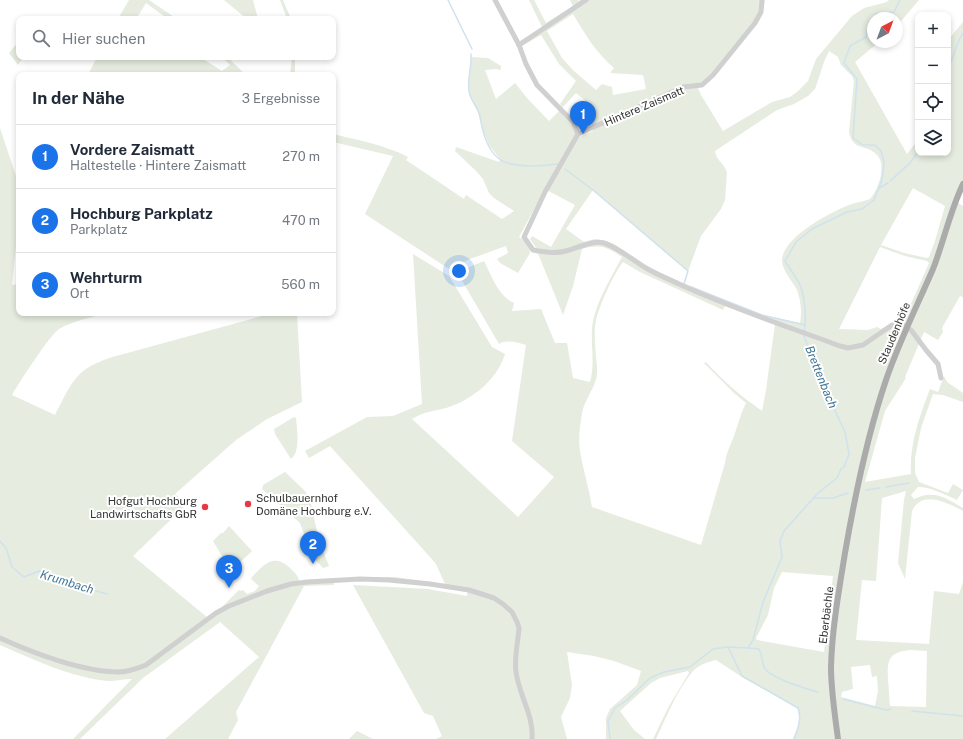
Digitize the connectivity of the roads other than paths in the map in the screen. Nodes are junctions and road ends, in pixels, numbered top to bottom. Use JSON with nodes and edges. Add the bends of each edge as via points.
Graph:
{"nodes":[{"id":1,"x":495,"y":0,"type":"edge"},
{"id":2,"x":586,"y":0,"type":"edge"},
{"id":3,"x":762,"y":0,"type":"edge"},
{"id":4,"x":519,"y":45,"type":"junction"},
{"id":5,"x":578,"y":134,"type":"junction"},
{"id":6,"x":963,"y":184,"type":"edge"},
{"id":7,"x":906,"y":327,"type":"junction"},
{"id":8,"x":941,"y":378,"type":"dead end"},
{"id":9,"x":856,"y":494,"type":"joint"},
{"id":10,"x":0,"y":638,"type":"edge"},
{"id":11,"x":532,"y":739,"type":"edge"},
{"id":12,"x":838,"y":739,"type":"edge"}],
"edges":[{"from":1,"to":4,"type":"street"},
{"from":2,"to":4,"type":"street"},
{"from":3,"to":5,"type":"street","name":"Hintere Zaismatt","via":[[761,12],[755,22],[702,85],[683,87]]},
{"from":4,"to":5,"type":"street","via":[[537,85],[573,122]]},
{"from":5,"to":7,"type":"street","via":[[545,192],[524,236],[533,250],[552,253],[604,243],[681,285],[748,313],[848,348],[863,345],[892,325]]},
{"from":6,"to":7,"type":"main road","name":"Staudenhöfe","via":[[951,211],[936,261]]},
{"from":7,"to":8,"type":"street","via":[[938,364]]},
{"from":7,"to":9,"type":"main road","name":"Staudenhöfe","via":[[878,405]]},
{"from":9,"to":12,"type":"main road","name":"Eberbächle","via":[[843,564],[832,651],[832,694]]},
{"from":10,"to":11,"type":"street","via":[[71,664],[94,670],[120,672],[146,665],[229,606],[291,584],[360,578],[469,590],[499,600],[512,612],[517,622],[519,635],[516,671],[529,715]]}]}
